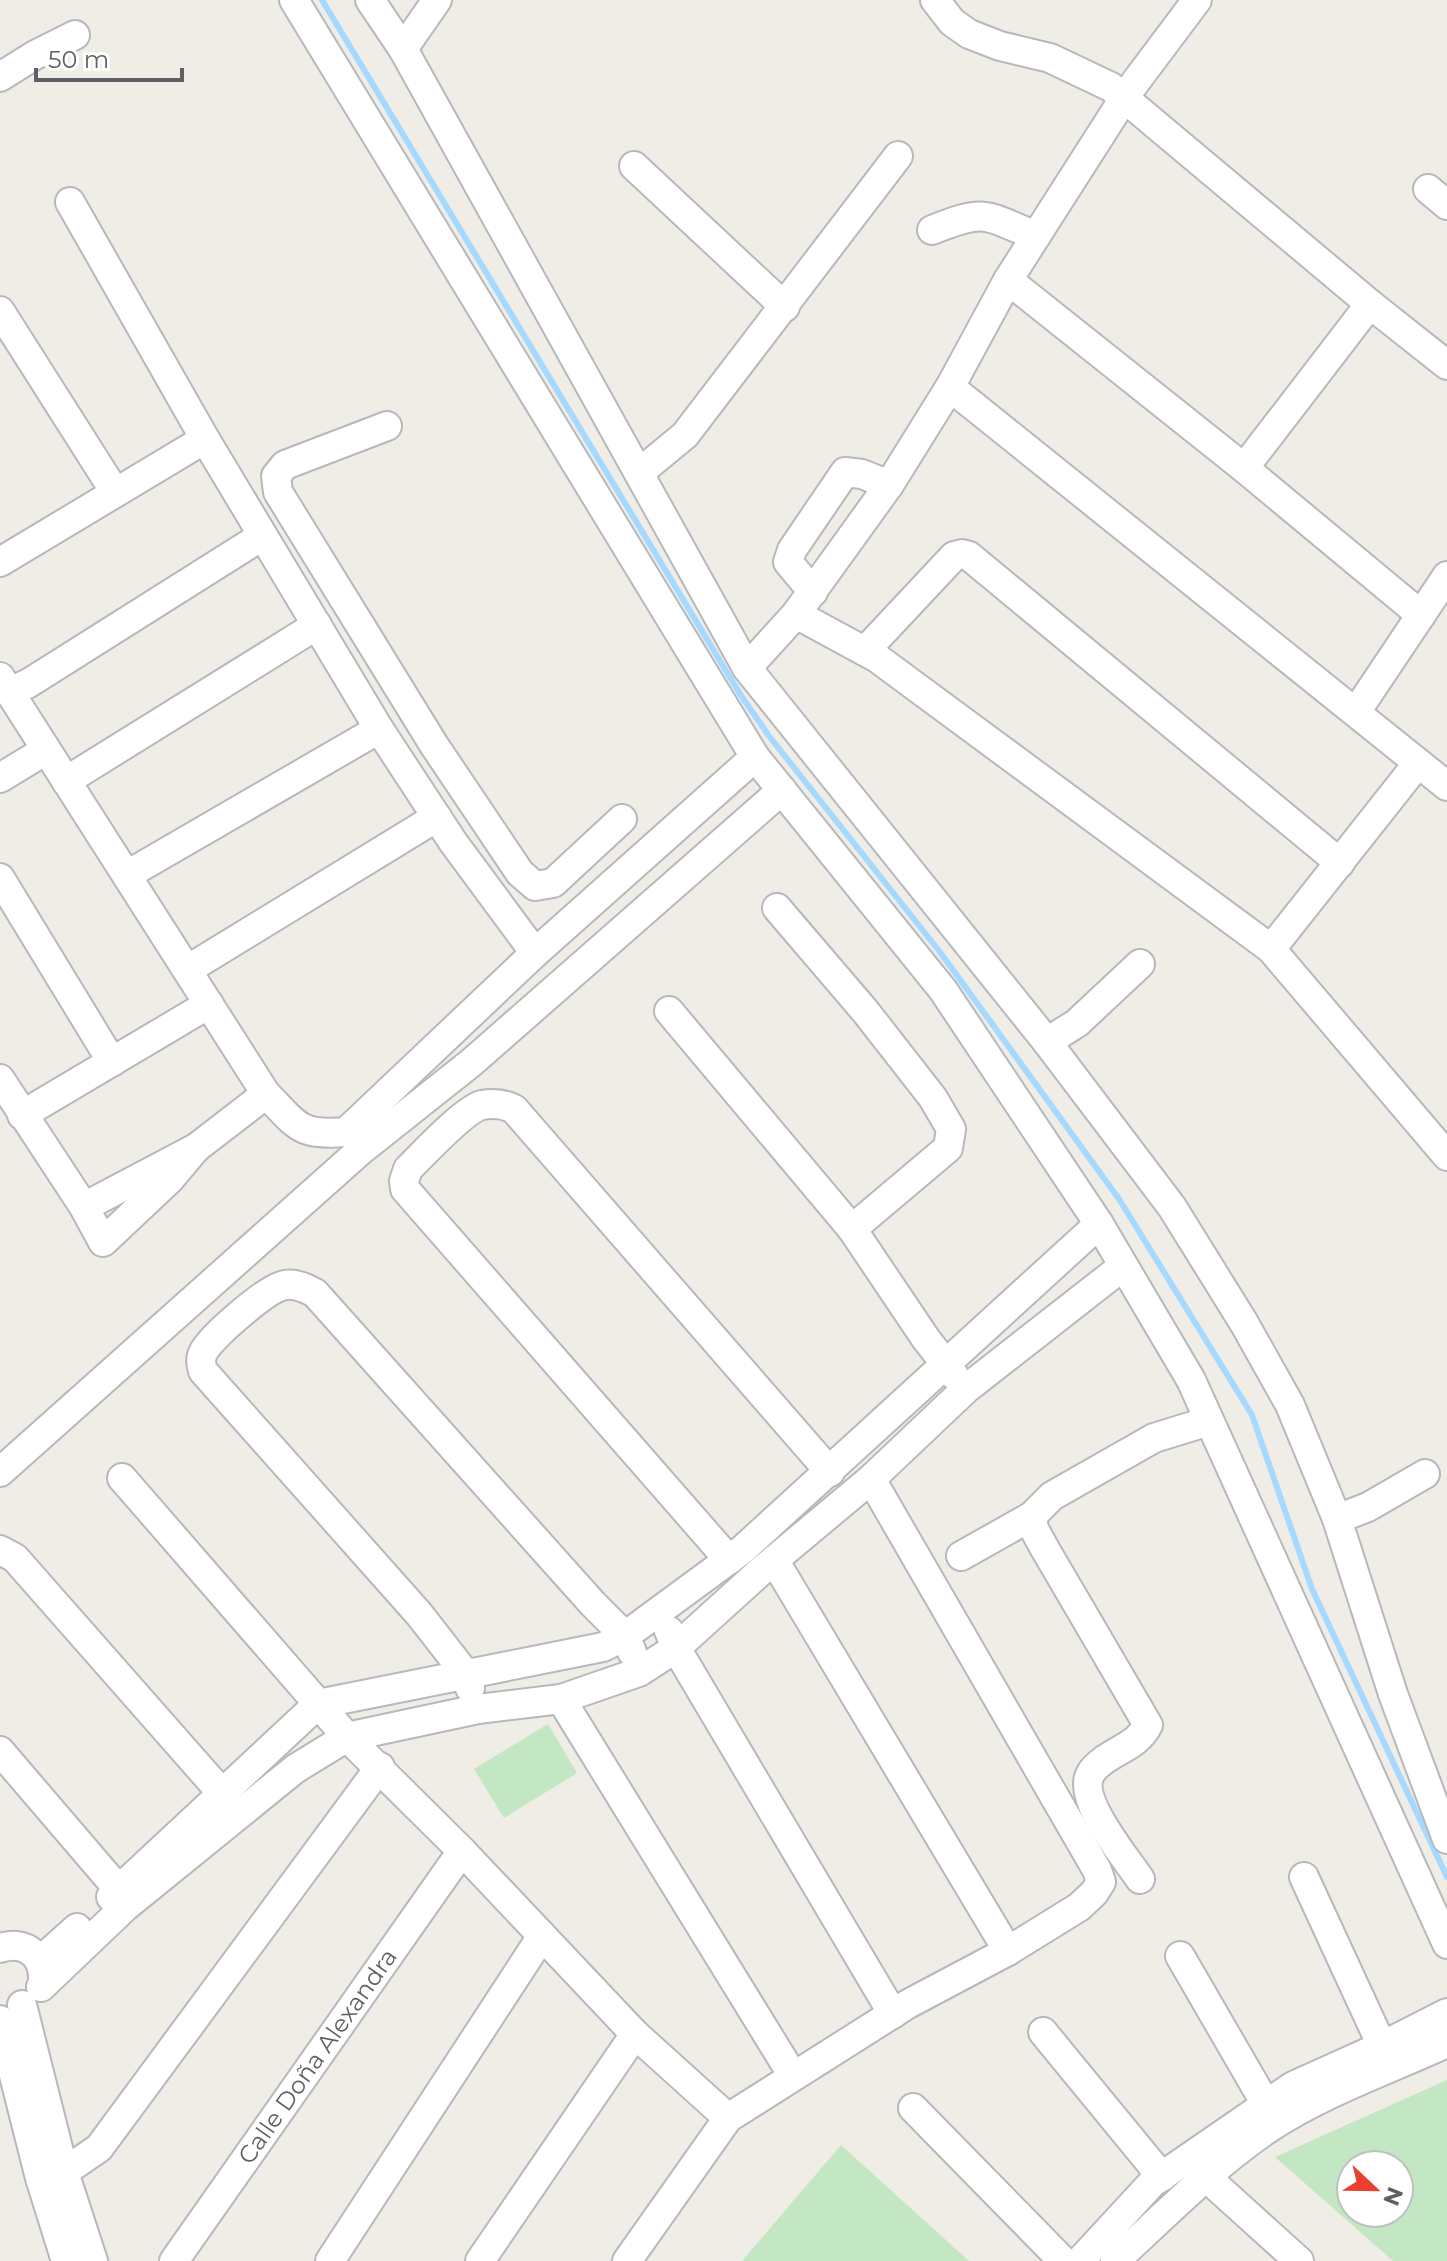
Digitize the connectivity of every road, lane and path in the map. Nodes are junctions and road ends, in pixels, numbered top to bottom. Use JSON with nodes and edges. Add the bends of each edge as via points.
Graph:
{"nodes":[{"id":1,"x":294,"y":0,"type":"edge"},
{"id":2,"x":370,"y":0,"type":"edge"},
{"id":3,"x":437,"y":0,"type":"edge"},
{"id":4,"x":935,"y":0,"type":"edge"},
{"id":5,"x":1197,"y":0,"type":"edge"},
{"id":6,"x":75,"y":35,"type":"dead end"},
{"id":7,"x":403,"y":49,"type":"junction"},
{"id":8,"x":0,"y":77,"type":"edge"},
{"id":9,"x":1124,"y":100,"type":"junction"},
{"id":10,"x":898,"y":156,"type":"dead end"},
{"id":11,"x":634,"y":166,"type":"dead end"},
{"id":12,"x":70,"y":202,"type":"dead end"},
{"id":13,"x":932,"y":230,"type":"dead end"},
{"id":14,"x":1036,"y":236,"type":"junction"},
{"id":15,"x":1008,"y":280,"type":"junction"},
{"id":16,"x":1370,"y":304,"type":"junction"},
{"id":17,"x":785,"y":307,"type":"junction"},
{"id":18,"x":0,"y":311,"type":"edge"},
{"id":19,"x":1447,"y":365,"type":"edge"},
{"id":20,"x":950,"y":387,"type":"junction"},
{"id":21,"x":387,"y":426,"type":"dead end"},
{"id":22,"x":205,"y":439,"type":"junction"},
{"id":23,"x":1244,"y":468,"type":"junction"},
{"id":24,"x":639,"y":473,"type":"junction"},
{"id":25,"x":889,"y":485,"type":"junction"},
{"id":26,"x":115,"y":492,"type":"junction"},
{"id":27,"x":262,"y":536,"type":"junction"},
{"id":28,"x":3,"y":551,"type":"edge"},
{"id":29,"x":1447,"y":576,"type":"edge"},
{"id":30,"x":804,"y":603,"type":"junction"},
{"id":31,"x":1421,"y":615,"type":"junction"},
{"id":32,"x":317,"y":625,"type":"junction"},
{"id":33,"x":865,"y":651,"type":"junction"},
{"id":34,"x":747,"y":668,"type":"junction"},
{"id":35,"x":5,"y":685,"type":"edge"},
{"id":36,"x":1356,"y":712,"type":"junction"},
{"id":37,"x":379,"y":729,"type":"junction"},
{"id":38,"x":434,"y":745,"type":"junction"},
{"id":39,"x":46,"y":750,"type":"junction"},
{"id":40,"x":755,"y":757,"type":"junction"},
{"id":41,"x":1418,"y":763,"type":"junction"},
{"id":42,"x":403,"y":765,"type":"junction"},
{"id":43,"x":0,"y":778,"type":"edge"},
{"id":44,"x":66,"y":781,"type":"junction"},
{"id":45,"x":1445,"y":781,"type":"edge"},
{"id":46,"x":782,"y":790,"type":"junction"},
{"id":47,"x":437,"y":817,"type":"junction"},
{"id":48,"x":622,"y":819,"type":"dead end"},
{"id":49,"x":1340,"y":863,"type":"junction"},
{"id":50,"x":127,"y":875,"type":"junction"},
{"id":51,"x":0,"y":878,"type":"edge"},
{"id":52,"x":777,"y":908,"type":"dead end"},
{"id":53,"x":1271,"y":949,"type":"junction"},
{"id":54,"x":535,"y":953,"type":"junction"},
{"id":55,"x":1140,"y":964,"type":"dead end"},
{"id":56,"x":187,"y":970,"type":"junction"},
{"id":57,"x":209,"y":1004,"type":"junction"},
{"id":58,"x":669,"y":1011,"type":"dead end"},
{"id":59,"x":1047,"y":1042,"type":"junction"},
{"id":60,"x":112,"y":1062,"type":"junction"},
{"id":61,"x":0,"y":1079,"type":"edge"},
{"id":62,"x":266,"y":1094,"type":"junction"},
{"id":63,"x":22,"y":1115,"type":"junction"},
{"id":64,"x":196,"y":1148,"type":"junction"},
{"id":65,"x":1447,"y":1156,"type":"edge"},
{"id":66,"x":84,"y":1207,"type":"junction"},
{"id":67,"x":1099,"y":1224,"type":"junction"},
{"id":68,"x":852,"y":1229,"type":"junction"},
{"id":69,"x":1122,"y":1267,"type":"junction"},
{"id":70,"x":945,"y":1363,"type":"junction"},
{"id":71,"x":966,"y":1389,"type":"junction"},
{"id":72,"x":1209,"y":1421,"type":"junction"},
{"id":73,"x":0,"y":1472,"type":"edge"},
{"id":74,"x":830,"y":1472,"type":"junction"},
{"id":75,"x":1425,"y":1474,"type":"dead end"},
{"id":76,"x":122,"y":1478,"type":"dead end"},
{"id":77,"x":871,"y":1479,"type":"junction"},
{"id":78,"x":1032,"y":1516,"type":"junction"},
{"id":79,"x":1337,"y":1519,"type":"junction"},
{"id":80,"x":0,"y":1550,"type":"edge"},
{"id":81,"x":736,"y":1555,"type":"junction"},
{"id":82,"x":961,"y":1556,"type":"dead end"},
{"id":83,"x":768,"y":1566,"type":"junction"},
{"id":84,"x":660,"y":1612,"type":"junction"},
{"id":85,"x":625,"y":1636,"type":"junction"},
{"id":86,"x":676,"y":1648,"type":"junction"},
{"id":87,"x":639,"y":1672,"type":"junction"},
{"id":88,"x":465,"y":1673,"type":"junction"},
{"id":89,"x":561,"y":1699,"type":"junction"},
{"id":90,"x":318,"y":1704,"type":"junction"},
{"id":91,"x":478,"y":1709,"type":"junction"},
{"id":92,"x":347,"y":1737,"type":"junction"},
{"id":93,"x":0,"y":1751,"type":"edge"},
{"id":94,"x":380,"y":1767,"type":"junction"},
{"id":95,"x":221,"y":1792,"type":"junction"},
{"id":96,"x":1447,"y":1839,"type":"edge"},
{"id":97,"x":462,"y":1851,"type":"junction"},
{"id":98,"x":1304,"y":1877,"type":"dead end"},
{"id":99,"x":1140,"y":1879,"type":"dead end"},
{"id":100,"x":119,"y":1890,"type":"junction"},
{"id":101,"x":542,"y":1936,"type":"junction"},
{"id":102,"x":1447,"y":1944,"type":"edge"},
{"id":103,"x":0,"y":1948,"type":"edge"},
{"id":104,"x":1008,"y":1951,"type":"junction"},
{"id":105,"x":1180,"y":1956,"type":"dead end"},
{"id":106,"x":21,"y":1995,"type":"edge"},
{"id":107,"x":1447,"y":2013,"type":"edge"},
{"id":108,"x":893,"y":2014,"type":"junction"},
{"id":109,"x":1043,"y":2032,"type":"dead end"},
{"id":110,"x":635,"y":2034,"type":"junction"},
{"id":111,"x":1447,"y":2043,"type":"edge"},
{"id":112,"x":1382,"y":2046,"type":"junction"},
{"id":113,"x":793,"y":2076,"type":"junction"},
{"id":114,"x":1267,"y":2106,"type":"junction"},
{"id":115,"x":913,"y":2108,"type":"dead end"},
{"id":116,"x":728,"y":2118,"type":"junction"},
{"id":117,"x":64,"y":2172,"type":"junction"},
{"id":118,"x":1162,"y":2177,"type":"junction"},
{"id":119,"x":1206,"y":2177,"type":"junction"},
{"id":120,"x":66,"y":2261,"type":"edge"},
{"id":121,"x":93,"y":2261,"type":"edge"},
{"id":122,"x":174,"y":2261,"type":"edge"},
{"id":123,"x":330,"y":2261,"type":"edge"},
{"id":124,"x":480,"y":2261,"type":"edge"},
{"id":125,"x":627,"y":2261,"type":"edge"},
{"id":126,"x":1063,"y":2261,"type":"edge"},
{"id":127,"x":1080,"y":2261,"type":"edge"},
{"id":128,"x":1115,"y":2261,"type":"edge"},
{"id":129,"x":1299,"y":2261,"type":"edge"}],
"edges":[{"from":1,"to":40,"type":"street"},
{"from":2,"to":7,"type":"street"},
{"from":3,"to":7,"type":"street"},
{"from":4,"to":9,"type":"street","via":[[969,34],[1061,62],[1111,87]]},
{"from":5,"to":9,"type":"street"},
{"from":6,"to":8,"type":"street"},
{"from":7,"to":24,"type":"street"},
{"from":9,"to":14,"type":"street"},
{"from":9,"to":16,"type":"street"},
{"from":10,"to":17,"type":"street"},
{"from":11,"to":17,"type":"street"},
{"from":12,"to":22,"type":"street"},
{"from":13,"to":14,"type":"street","via":[[979,214]]},
{"from":14,"to":15,"type":"street"},
{"from":15,"to":20,"type":"street"},
{"from":15,"to":23,"type":"street"},
{"from":16,"to":19,"type":"street"},
{"from":16,"to":23,"type":"street"},
{"from":17,"to":24,"type":"street","via":[[685,435]]},
{"from":18,"to":26,"type":"street"},
{"from":20,"to":25,"type":"street"},
{"from":20,"to":36,"type":"street"},
{"from":21,"to":38,"type":"street","via":[[285,465],[276,476],[278,492]]},
{"from":22,"to":26,"type":"street"},
{"from":22,"to":27,"type":"street"},
{"from":23,"to":31,"type":"street"},
{"from":24,"to":34,"type":"street"},
{"from":25,"to":30,"type":"street"},
{"from":25,"to":30,"type":"street","via":[[845,472],[788,562]]},
{"from":26,"to":28,"type":"street"},
{"from":27,"to":32,"type":"street"},
{"from":27,"to":35,"type":"street","via":[[29,683]]},
{"from":29,"to":31,"type":"street"},
{"from":30,"to":33,"type":"street"},
{"from":30,"to":34,"type":"street"},
{"from":31,"to":36,"type":"street"},
{"from":32,"to":37,"type":"street"},
{"from":32,"to":44,"type":"street"},
{"from":33,"to":49,"type":"street","via":[[954,556],[969,556]]},
{"from":33,"to":53,"type":"street"},
{"from":34,"to":59,"type":"street"},
{"from":35,"to":39,"type":"street"},
{"from":36,"to":41,"type":"street"},
{"from":37,"to":42,"type":"street"},
{"from":37,"to":50,"type":"street"},
{"from":38,"to":42,"type":"street"},
{"from":38,"to":48,"type":"street","via":[[520,873],[535,886],[553,883]]},
{"from":39,"to":43,"type":"street"},
{"from":39,"to":44,"type":"street"},
{"from":40,"to":46,"type":"street"},
{"from":40,"to":54,"type":"street"},
{"from":41,"to":45,"type":"street"},
{"from":41,"to":49,"type":"street"},
{"from":42,"to":47,"type":"street"},
{"from":44,"to":50,"type":"street"},
{"from":46,"to":67,"type":"street","via":[[943,990]]},
{"from":46,"to":73,"type":"street","via":[[472,1062],[360,1151]]},
{"from":47,"to":54,"type":"street"},
{"from":47,"to":56,"type":"street"},
{"from":49,"to":53,"type":"street"},
{"from":50,"to":56,"type":"street"},
{"from":51,"to":60,"type":"street"},
{"from":52,"to":68,"type":"street","via":[[875,1023],[951,1129],[948,1148]]},
{"from":53,"to":65,"type":"street"},
{"from":54,"to":62,"type":"street","via":[[346,1132],[300,1129]]},
{"from":55,"to":59,"type":"street","via":[[1077,1023]]},
{"from":56,"to":57,"type":"street"},
{"from":57,"to":60,"type":"street"},
{"from":57,"to":62,"type":"street"},
{"from":58,"to":68,"type":"street"},
{"from":59,"to":79,"type":"street","via":[[1172,1207],[1244,1323],[1290,1405]]},
{"from":60,"to":63,"type":"street"},
{"from":61,"to":63,"type":"street"},
{"from":62,"to":64,"type":"street"},
{"from":63,"to":66,"type":"street"},
{"from":64,"to":66,"type":"street"},
{"from":64,"to":66,"type":"street","via":[[107,1250]]},
{"from":67,"to":69,"type":"street"},
{"from":67,"to":70,"type":"street"},
{"from":68,"to":70,"type":"street"},
{"from":69,"to":71,"type":"street"},
{"from":69,"to":72,"type":"street","via":[[1191,1380]]},
{"from":70,"to":71,"type":"street"},
{"from":70,"to":74,"type":"street"},
{"from":71,"to":77,"type":"street"},
{"from":72,"to":78,"type":"street","via":[[1154,1438],[1052,1496]]},
{"from":72,"to":102,"type":"street"},
{"from":74,"to":81,"type":"street"},
{"from":74,"to":81,"type":"street","via":[[514,1109],[481,1105],[464,1115],[408,1169],[405,1189]]},
{"from":75,"to":79,"type":"street"},
{"from":76,"to":90,"type":"street"},
{"from":77,"to":83,"type":"street"},
{"from":77,"to":104,"type":"street","via":[[1101,1882],[1079,1907]]},
{"from":78,"to":82,"type":"street"},
{"from":78,"to":99,"type":"street","via":[[1045,1549],[1148,1725],[1135,1742],[1103,1761],[1087,1783],[1095,1812]]},
{"from":79,"to":96,"type":"street"},
{"from":80,"to":95,"type":"street","via":[[15,1558]]},
{"from":81,"to":83,"type":"street"},
{"from":81,"to":84,"type":"street"},
{"from":83,"to":86,"type":"street"},
{"from":83,"to":104,"type":"street"},
{"from":84,"to":85,"type":"street"},
{"from":84,"to":86,"type":"street"},
{"from":85,"to":87,"type":"street"},
{"from":85,"to":88,"type":"street","via":[[603,1647]]},
{"from":85,"to":88,"type":"street","via":[[315,1293],[300,1286],[279,1286],[209,1343],[202,1353],[203,1371]]},
{"from":86,"to":87,"type":"street"},
{"from":86,"to":108,"type":"street"},
{"from":87,"to":89,"type":"street"},
{"from":88,"to":90,"type":"street"},
{"from":88,"to":91,"type":"street"},
{"from":89,"to":91,"type":"street"},
{"from":89,"to":113,"type":"street"},
{"from":90,"to":92,"type":"street"},
{"from":90,"to":95,"type":"street"},
{"from":91,"to":92,"type":"street"},
{"from":92,"to":94,"type":"street"},
{"from":92,"to":106,"type":"street","via":[[295,1769]]},
{"from":93,"to":100,"type":"street"},
{"from":94,"to":97,"type":"street"},
{"from":94,"to":117,"type":"street","via":[[99,2148]]},
{"from":95,"to":100,"type":"street"},
{"from":97,"to":101,"type":"street"},
{"from":97,"to":122,"type":"street","name":"Calle Doña Alexandra"},
{"from":98,"to":112,"type":"street"},
{"from":100,"to":106,"type":"street"},
{"from":101,"to":110,"type":"street"},
{"from":101,"to":123,"type":"street"},
{"from":103,"to":106,"type":"street","via":[[27,1948]]},
{"from":104,"to":108,"type":"street"},
{"from":105,"to":114,"type":"street"},
{"from":106,"to":117,"type":"street"},
{"from":106,"to":120,"type":"street","via":[[40,2178]]},
{"from":107,"to":112,"type":"street"},
{"from":108,"to":113,"type":"street"},
{"from":109,"to":118,"type":"street"},
{"from":110,"to":116,"type":"street"},
{"from":110,"to":124,"type":"street"},
{"from":111,"to":119,"type":"street","via":[[1324,2096],[1269,2128]]},
{"from":112,"to":114,"type":"street","via":[[1293,2086]]},
{"from":113,"to":116,"type":"street"},
{"from":114,"to":118,"type":"street"},
{"from":115,"to":126,"type":"street"},
{"from":116,"to":125,"type":"street"},
{"from":117,"to":121,"type":"street"},
{"from":118,"to":127,"type":"street"},
{"from":119,"to":128,"type":"street"},
{"from":119,"to":129,"type":"street"}]}
